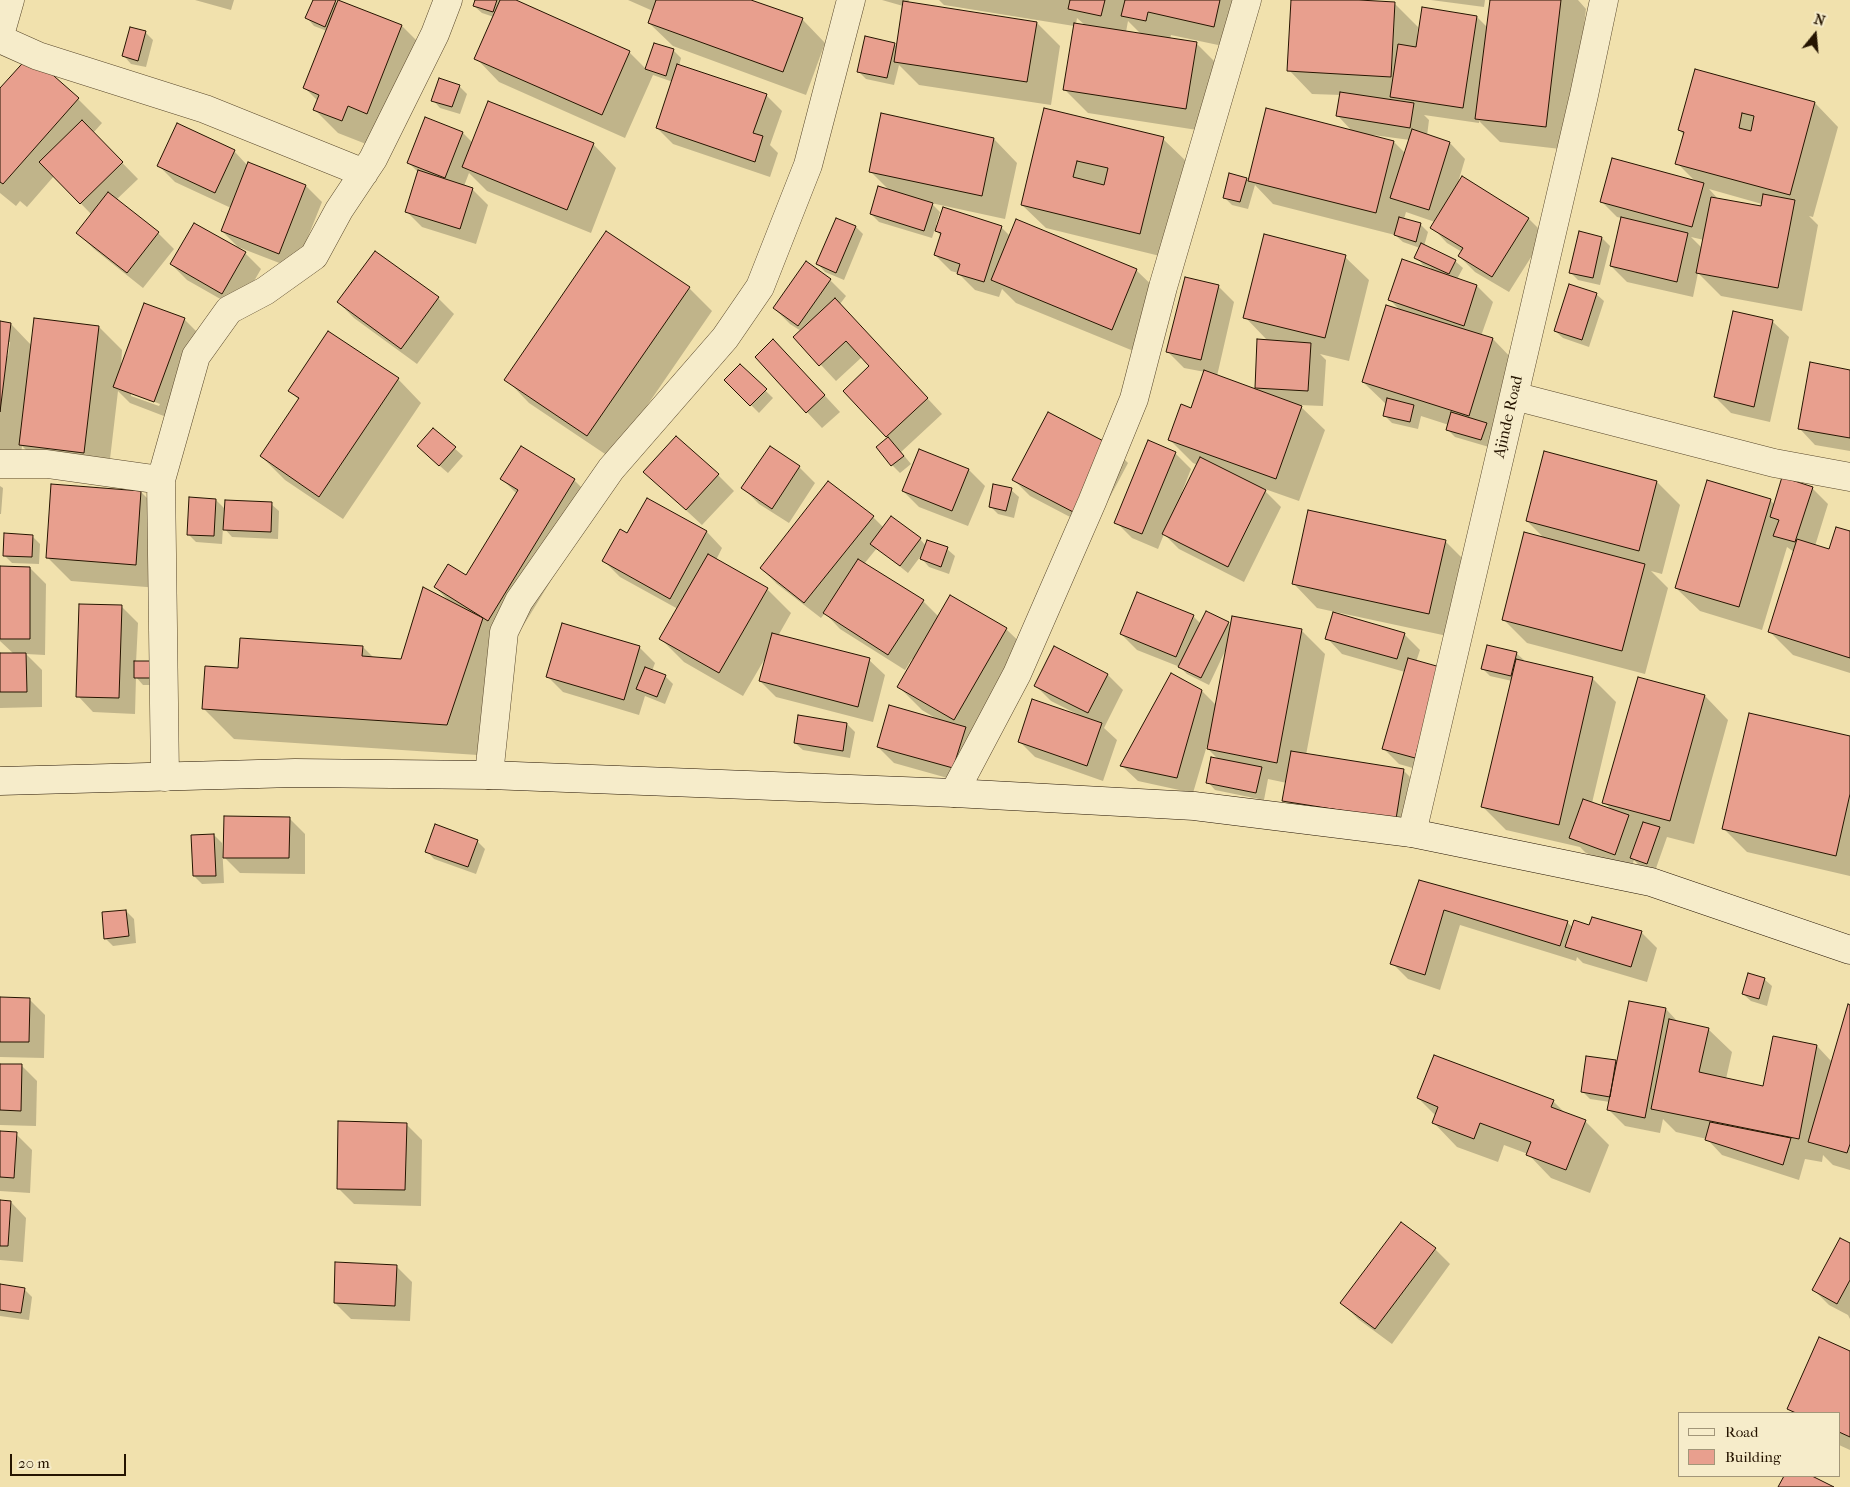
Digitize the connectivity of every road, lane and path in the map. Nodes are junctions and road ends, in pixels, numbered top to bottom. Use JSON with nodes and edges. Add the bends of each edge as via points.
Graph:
{"nodes":[{"id":1,"x":10,"y":0,"type":"edge"},
{"id":2,"x":448,"y":0,"type":"edge"},
{"id":3,"x":851,"y":0,"type":"edge"},
{"id":4,"x":1247,"y":0,"type":"edge"},
{"id":5,"x":1604,"y":0,"type":"edge"},
{"id":6,"x":0,"y":37,"type":"edge"},
{"id":7,"x":364,"y":173,"type":"junction"},
{"id":8,"x":1514,"y":396,"type":"junction"},
{"id":9,"x":0,"y":464,"type":"edge"},
{"id":10,"x":1850,"y":477,"type":"edge"},
{"id":11,"x":161,"y":480,"type":"junction"},
{"id":12,"x":489,"y":775,"type":"junction"},
{"id":13,"x":165,"y":777,"type":"junction"},
{"id":14,"x":0,"y":781,"type":"edge"},
{"id":15,"x":954,"y":793,"type":"junction"},
{"id":16,"x":1412,"y":833,"type":"junction"},
{"id":17,"x":1850,"y":950,"type":"edge"}],
"edges":[{"from":1,"to":6,"type":"street"},
{"from":2,"to":7,"type":"street","via":[[435,34]]},
{"from":3,"to":12,"type":"street","via":[[808,165],[760,287],[725,338],[611,469],[519,601],[504,632]]},
{"from":4,"to":15,"type":"street","via":[[1134,398],[1017,674]]},
{"from":5,"to":8,"type":"street","name":"Ajinde Road"},
{"from":6,"to":7,"type":"street","via":[[38,56],[205,109]]},
{"from":7,"to":11,"type":"street","via":[[314,256],[229,310],[196,356]]},
{"from":8,"to":10,"type":"street","via":[[1774,463]]},
{"from":8,"to":16,"type":"street","name":"Ajinde Road"},
{"from":9,"to":11,"type":"street","via":[[47,464]]},
{"from":11,"to":13,"type":"street"},
{"from":12,"to":13,"type":"street","via":[[295,773]]},
{"from":12,"to":15,"type":"street"},
{"from":13,"to":14,"type":"street"},
{"from":15,"to":16,"type":"street","via":[[1194,806]]},
{"from":16,"to":17,"type":"street","via":[[1651,882]]}]}
